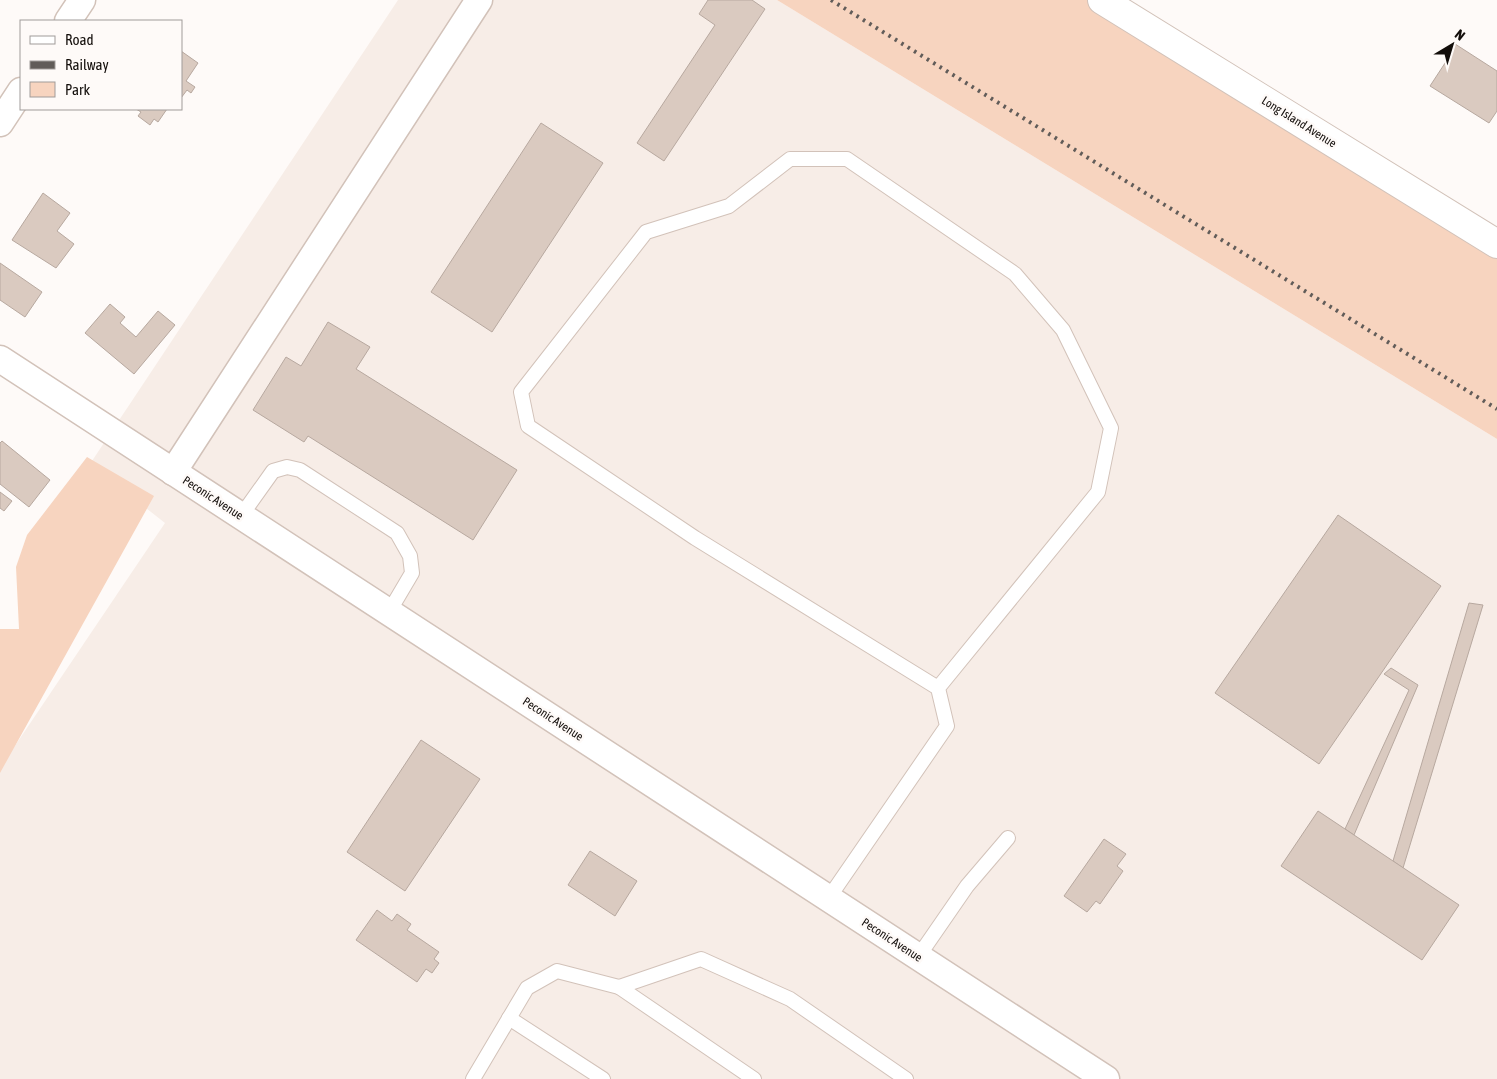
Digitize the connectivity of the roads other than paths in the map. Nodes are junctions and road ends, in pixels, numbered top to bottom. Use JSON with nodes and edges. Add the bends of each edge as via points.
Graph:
{"nodes":[{"id":1,"x":82,"y":0,"type":"edge"},
{"id":2,"x":479,"y":0,"type":"edge"},
{"id":3,"x":1102,"y":0,"type":"edge"},
{"id":4,"x":69,"y":20,"type":"edge"},
{"id":5,"x":20,"y":93,"type":"edge"},
{"id":6,"x":0,"y":123,"type":"edge"},
{"id":7,"x":1497,"y":244,"type":"edge"},
{"id":8,"x":0,"y":359,"type":"edge"},
{"id":9,"x":173,"y":472,"type":"junction"},
{"id":10,"x":241,"y":516,"type":"junction"},
{"id":11,"x":389,"y":612,"type":"junction"},
{"id":12,"x":938,"y":688,"type":"junction"},
{"id":13,"x":1008,"y":838,"type":"dead end"},
{"id":14,"x":828,"y":899,"type":"junction"},
{"id":15,"x":918,"y":957,"type":"junction"},
{"id":16,"x":619,"y":987,"type":"junction"},
{"id":17,"x":509,"y":1018,"type":"junction"},
{"id":18,"x":473,"y":1079,"type":"edge"},
{"id":19,"x":603,"y":1079,"type":"edge"},
{"id":20,"x":754,"y":1079,"type":"edge"},
{"id":21,"x":906,"y":1079,"type":"edge"},
{"id":22,"x":1106,"y":1079,"type":"edge"}],
"edges":[{"from":1,"to":4,"type":"street"},
{"from":2,"to":9,"type":"street"},
{"from":3,"to":7,"type":"street","name":"Long Island Avenue"},
{"from":5,"to":6,"type":"street"},
{"from":8,"to":9,"type":"street","name":"Peconic Avenue"},
{"from":9,"to":10,"type":"street","name":"Peconic Avenue"},
{"from":10,"to":11,"type":"street","name":"Peconic Avenue"},
{"from":10,"to":11,"type":"lane","via":[[273,471],[287,467],[300,470],[380,521],[397,533],[410,556],[412,573]]},
{"from":11,"to":14,"type":"street","name":"Peconic Avenue"},
{"from":12,"to":12,"type":"lane","via":[[695,538],[528,426],[521,392],[646,232],[729,206],[790,159],[847,159],[1015,274],[1063,330],[1111,428],[1098,492]]},
{"from":12,"to":14,"type":"lane","via":[[947,726]]},
{"from":13,"to":15,"type":"lane","via":[[968,886]]},
{"from":14,"to":15,"type":"street","name":"Peconic Avenue"},
{"from":15,"to":22,"type":"street","name":"Peconic Avenue"},
{"from":16,"to":17,"type":"lane","via":[[557,971],[527,988]]},
{"from":16,"to":20,"type":"lane"},
{"from":16,"to":21,"type":"lane","via":[[701,958],[790,999]]},
{"from":17,"to":18,"type":"lane"},
{"from":17,"to":19,"type":"lane"}]}
